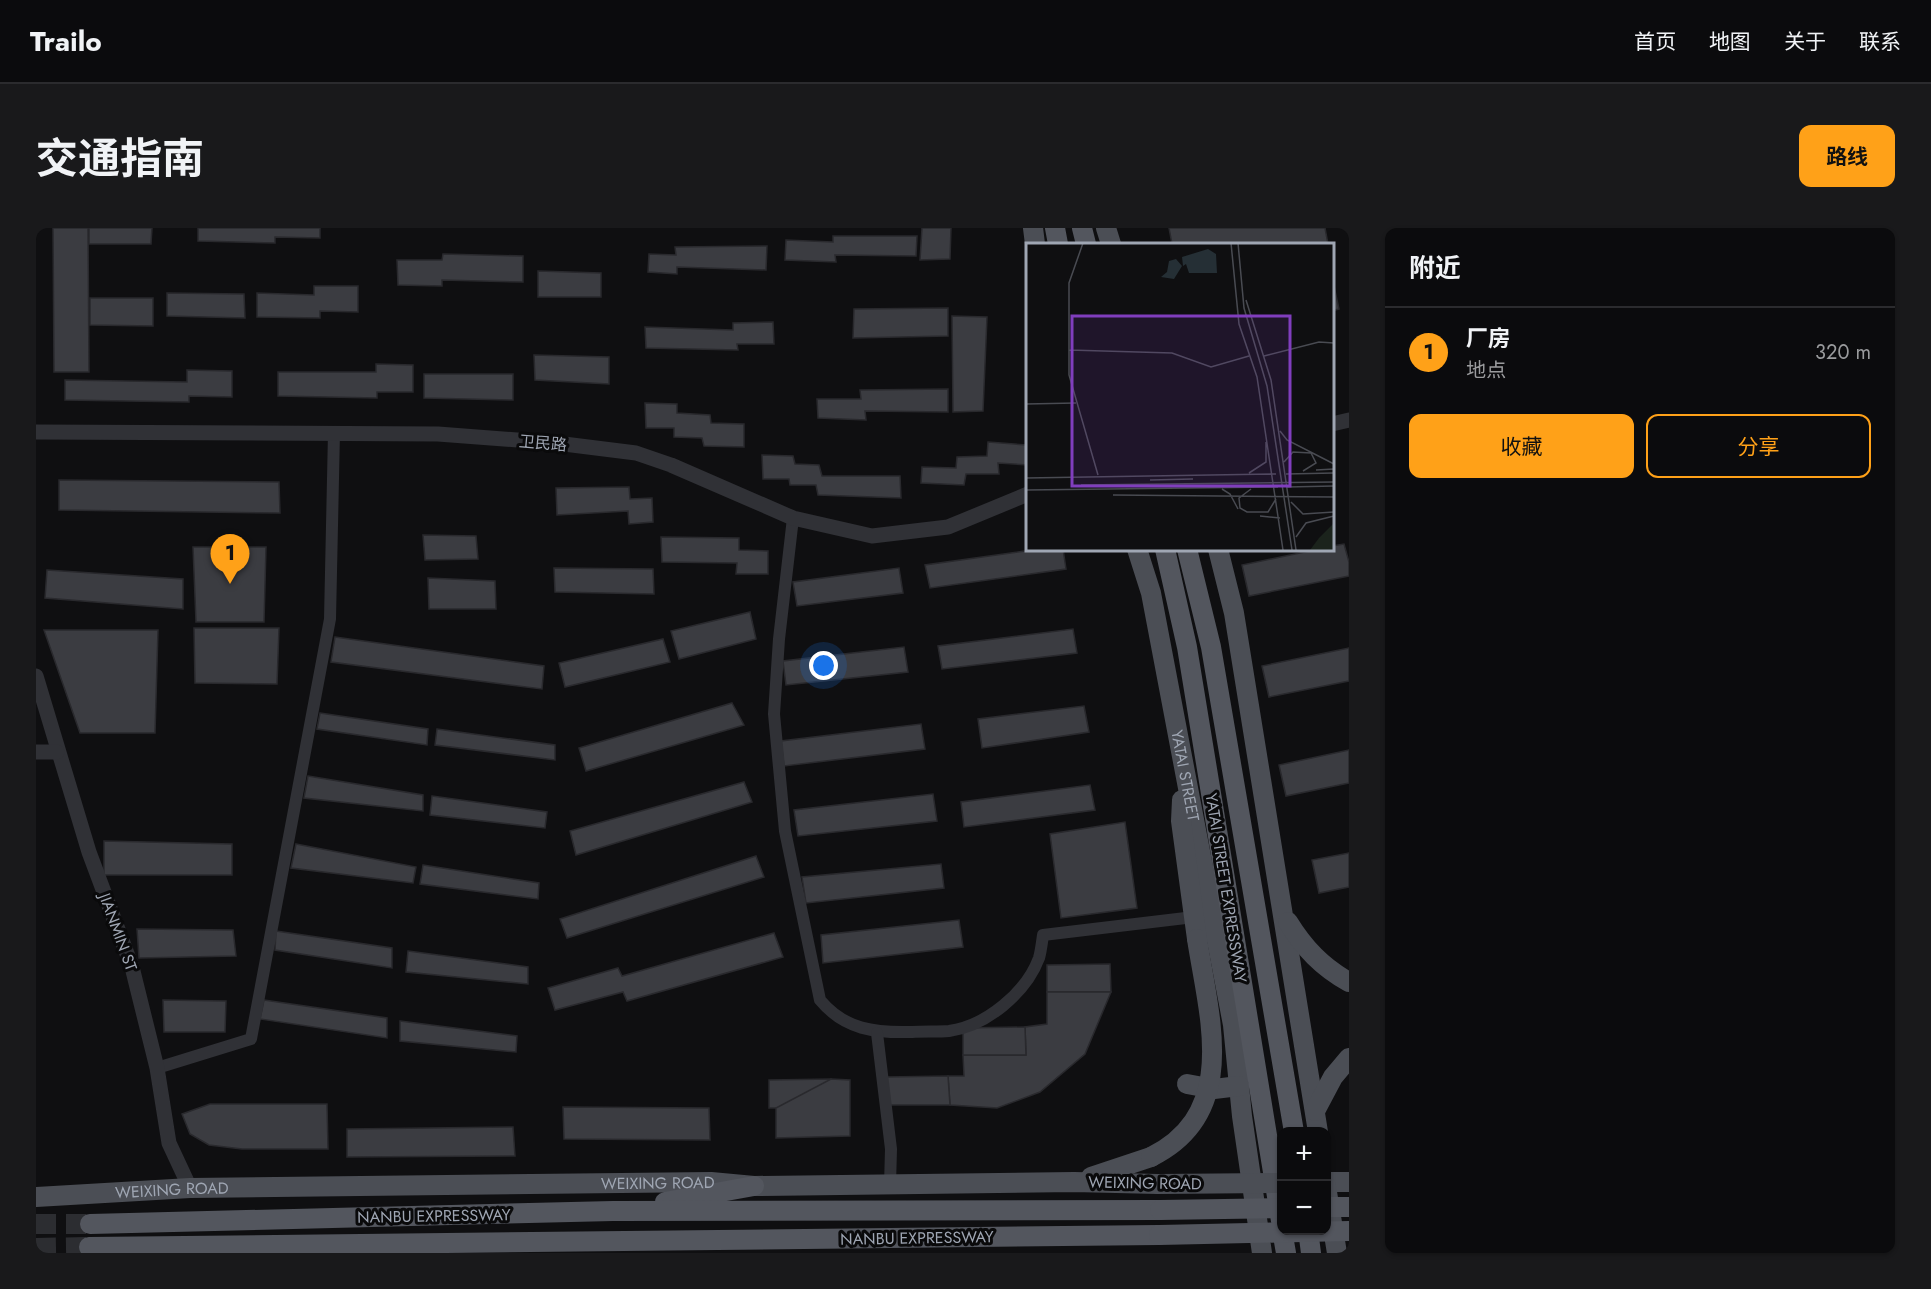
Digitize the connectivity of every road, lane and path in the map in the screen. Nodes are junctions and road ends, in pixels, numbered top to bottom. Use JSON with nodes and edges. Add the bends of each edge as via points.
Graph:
{"nodes":[{"id":1,"x":1033,"y":228,"type":"edge"},
{"id":2,"x":1055,"y":228,"type":"edge"},
{"id":3,"x":1082,"y":228,"type":"edge"},
{"id":4,"x":1106,"y":228,"type":"edge"},
{"id":5,"x":1035,"y":243,"type":"edge"},
{"id":6,"x":1058,"y":243,"type":"edge"},
{"id":7,"x":1086,"y":243,"type":"edge"},
{"id":8,"x":1112,"y":243,"type":"edge"},
{"id":9,"x":1349,"y":420,"type":"edge"},
{"id":10,"x":1334,"y":424,"type":"edge"},
{"id":11,"x":36,"y":432,"type":"edge"},
{"id":12,"x":334,"y":432,"type":"junction"},
{"id":13,"x":1026,"y":495,"type":"edge"},
{"id":14,"x":793,"y":518,"type":"junction"},
{"id":15,"x":1137,"y":550,"type":"edge"},
{"id":16,"x":1165,"y":550,"type":"edge"},
{"id":17,"x":1187,"y":550,"type":"edge"},
{"id":18,"x":1218,"y":550,"type":"edge"},
{"id":19,"x":36,"y":676,"type":"edge"},
{"id":20,"x":36,"y":752,"type":"edge"},
{"id":21,"x":57,"y":752,"type":"junction"},
{"id":22,"x":1184,"y":762,"type":"junction"},
{"id":23,"x":1283,"y":914,"type":"junction"},
{"id":24,"x":1194,"y":917,"type":"junction"},
{"id":25,"x":1349,"y":982,"type":"edge"},
{"id":26,"x":877,"y":1033,"type":"junction"},
{"id":27,"x":1349,"y":1058,"type":"edge"},
{"id":28,"x":157,"y":1068,"type":"junction"},
{"id":29,"x":1187,"y":1084,"type":"dead end"},
{"id":30,"x":1239,"y":1086,"type":"junction"},
{"id":31,"x":1315,"y":1111,"type":"junction"},
{"id":32,"x":1293,"y":1127,"type":"edge"},
{"id":33,"x":1317,"y":1127,"type":"edge"},
{"id":34,"x":1074,"y":1182,"type":"junction"},
{"id":35,"x":1349,"y":1182,"type":"edge"},
{"id":36,"x":1277,"y":1183,"type":"edge"},
{"id":37,"x":1331,"y":1184,"type":"edge"},
{"id":38,"x":890,"y":1185,"type":"junction"},
{"id":39,"x":754,"y":1186,"type":"junction"},
{"id":40,"x":190,"y":1188,"type":"junction"},
{"id":41,"x":36,"y":1197,"type":"edge"},
{"id":42,"x":1277,"y":1198,"type":"edge"},
{"id":43,"x":1331,"y":1207,"type":"edge"},
{"id":44,"x":1349,"y":1207,"type":"edge"},
{"id":45,"x":1277,"y":1208,"type":"edge"},
{"id":46,"x":614,"y":1211,"type":"junction"},
{"id":47,"x":1331,"y":1215,"type":"edge"},
{"id":48,"x":90,"y":1224,"type":"tunnel mouth"},
{"id":49,"x":1349,"y":1231,"type":"edge"},
{"id":50,"x":1283,"y":1235,"type":"edge"},
{"id":51,"x":1309,"y":1235,"type":"edge"},
{"id":52,"x":581,"y":1241,"type":"junction"},
{"id":53,"x":89,"y":1247,"type":"tunnel mouth"},
{"id":54,"x":617,"y":1253,"type":"edge"},
{"id":55,"x":1262,"y":1253,"type":"edge"},
{"id":56,"x":1286,"y":1253,"type":"edge"},
{"id":57,"x":1311,"y":1253,"type":"edge"},
{"id":58,"x":1337,"y":1253,"type":"edge"}],
"edges":[{"from":1,"to":5,"type":"main road"},
{"from":2,"to":6,"type":"highway"},
{"from":3,"to":7,"type":"highway"},
{"from":4,"to":8,"type":"main road"},
{"from":9,"to":10,"type":"street"},
{"from":11,"to":12,"type":"street","name":"卫民路"},
{"from":12,"to":14,"type":"street","name":"卫民路","via":[[438,434],[636,453]]},
{"from":12,"to":28,"type":"street","via":[[330,619],[251,1039]]},
{"from":13,"to":14,"type":"street","name":"卫民路","via":[[948,527],[872,536]]},
{"from":14,"to":26,"type":"street","via":[[774,714],[785,831],[820,1000],[844,1021]]},
{"from":15,"to":22,"type":"main road","name":"YATAI STREET","via":[[1151,593]]},
{"from":16,"to":42,"type":"highway","name":"YATAI STREET EXPRESSWAY","via":[[1187,648]]},
{"from":17,"to":32,"type":"highway","name":"YATAI STREET EXPRESSWAY","via":[[1211,647]]},
{"from":18,"to":23,"type":"main road","via":[[1234,613]]},
{"from":19,"to":21,"type":"street","name":"JIANMIN ST"},
{"from":20,"to":21,"type":"street"},
{"from":21,"to":28,"type":"street","name":"JIANMIN ST","via":[[132,968]]},
{"from":22,"to":24,"type":"main road","via":[[1181,821]]},
{"from":22,"to":30,"type":"main road","name":"YATAI STREET","via":[[1233,1025]]},
{"from":23,"to":25,"type":"main road","via":[[1316,960]]},
{"from":23,"to":31,"type":"main road"},
{"from":24,"to":26,"type":"street","via":[[1043,935],[1039,957],[1027,980],[1002,1007],[984,1019],[950,1030]]},
{"from":24,"to":34,"type":"main road","bridge":true,"via":[[1211,1030],[1212,1072],[1197,1119],[1180,1140],[1151,1157]]},
{"from":26,"to":38,"type":"street","via":[[891,1149]]},
{"from":27,"to":31,"type":"main road","via":[[1333,1077]]},
{"from":28,"to":40,"type":"street","name":"JIANMIN ST","via":[[169,1143]]},
{"from":29,"to":30,"type":"main road","via":[[1214,1089]]},
{"from":30,"to":55,"type":"main road","name":"YATAI STREET"},
{"from":31,"to":33,"type":"main road"},
{"from":34,"to":36,"type":"main road","name":"WEIXING ROAD","bridge":true},
{"from":34,"to":38,"type":"main road","name":"WEIXING ROAD"},
{"from":35,"to":37,"type":"main road"},
{"from":38,"to":39,"type":"main road","name":"WEIXING ROAD"},
{"from":39,"to":40,"type":"main road","name":"WEIXING ROAD","via":[[711,1182]]},
{"from":39,"to":46,"type":"highway"},
{"from":40,"to":41,"type":"main road","name":"WEIXING ROAD"},
{"from":43,"to":44,"type":"highway","bridge":true},
{"from":45,"to":46,"type":"highway","name":"NANBU EXPRESSWAY","bridge":true},
{"from":46,"to":48,"type":"highway","name":"NANBU EXPRESSWAY"},
{"from":47,"to":58,"type":"main road"},
{"from":49,"to":52,"type":"highway","name":"NANBU EXPRESSWAY","bridge":true},
{"from":50,"to":56,"type":"highway","name":"YATAI STREET EXPRESSWAY"},
{"from":51,"to":57,"type":"highway"},
{"from":52,"to":53,"type":"highway","name":"NANBU EXPRESSWAY"},
{"from":52,"to":54,"type":"highway"}]}
